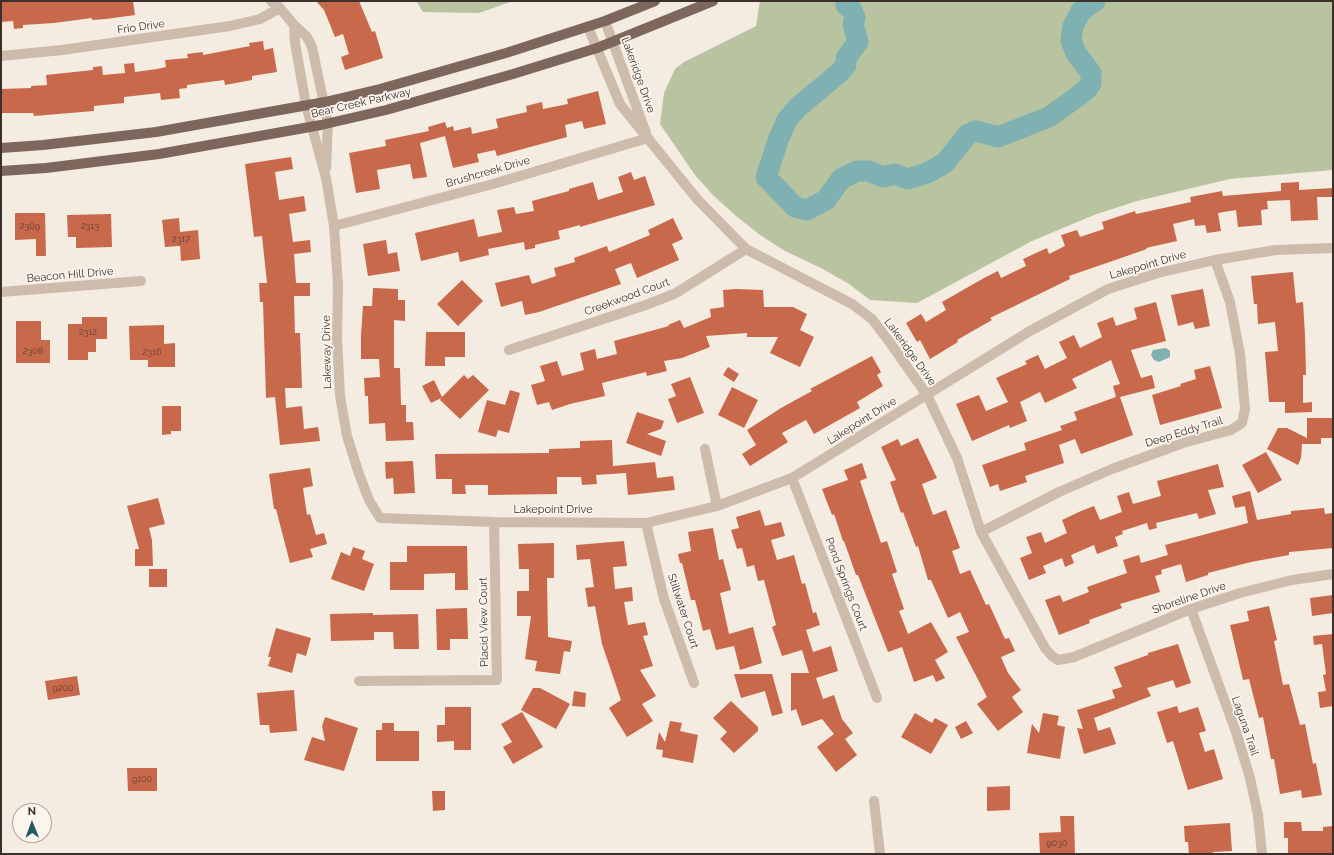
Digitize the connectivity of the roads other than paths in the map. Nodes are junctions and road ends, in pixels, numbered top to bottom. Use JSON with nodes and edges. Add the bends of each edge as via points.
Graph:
{"nodes":[{"id":1,"x":271,"y":1,"type":"edge"},
{"id":2,"x":655,"y":1,"type":"edge"},
{"id":3,"x":713,"y":1,"type":"edge"},
{"id":4,"x":280,"y":8,"type":"junction"},
{"id":5,"x":605,"y":21,"type":"junction"},
{"id":6,"x":294,"y":26,"type":"junction"},
{"id":7,"x":588,"y":27,"type":"junction"},
{"id":8,"x":613,"y":42,"type":"junction"},
{"id":9,"x":597,"y":48,"type":"junction"},
{"id":10,"x":1,"y":56,"type":"edge"},
{"id":11,"x":325,"y":102,"type":"junction"},
{"id":12,"x":306,"y":106,"type":"junction"},
{"id":13,"x":328,"y":123,"type":"junction"},
{"id":14,"x":311,"y":127,"type":"junction"},
{"id":15,"x":648,"y":138,"type":"junction"},
{"id":16,"x":1,"y":148,"type":"edge"},
{"id":17,"x":1,"y":171,"type":"edge"},
{"id":18,"x":326,"y":178,"type":"junction"},
{"id":19,"x":334,"y":226,"type":"junction"},
{"id":20,"x":1333,"y":248,"type":"edge"},
{"id":21,"x":746,"y":249,"type":"junction"},
{"id":22,"x":1215,"y":260,"type":"junction"},
{"id":23,"x":141,"y":281,"type":"dead end"},
{"id":24,"x":1,"y":292,"type":"edge"},
{"id":25,"x":509,"y":350,"type":"dead end"},
{"id":26,"x":927,"y":395,"type":"junction"},
{"id":27,"x":705,"y":449,"type":"dead end"},
{"id":28,"x":792,"y":478,"type":"junction"},
{"id":29,"x":717,"y":506,"type":"junction"},
{"id":30,"x":380,"y":518,"type":"joint"},
{"id":31,"x":494,"y":522,"type":"junction"},
{"id":32,"x":646,"y":523,"type":"junction"},
{"id":33,"x":981,"y":532,"type":"junction"},
{"id":34,"x":1333,"y":574,"type":"edge"},
{"id":35,"x":1191,"y":609,"type":"junction"},
{"id":36,"x":1058,"y":660,"type":"joint"},
{"id":37,"x":359,"y":681,"type":"dead end"},
{"id":38,"x":694,"y":683,"type":"dead end"},
{"id":39,"x":878,"y":698,"type":"dead end"},
{"id":40,"x":874,"y":800,"type":"dead end"},
{"id":41,"x":880,"y":854,"type":"edge"},
{"id":42,"x":1262,"y":854,"type":"edge"}],
"edges":[{"from":1,"to":4,"type":"street","name":"Lakeway Drive"},
{"from":2,"to":5,"type":"main road","name":"Bear Creek Parkway"},
{"from":3,"to":8,"type":"main road","name":"Bear Creek Parkway"},
{"from":4,"to":6,"type":"street","name":"Lakeway Drive"},
{"from":4,"to":10,"type":"street","name":"Frio Drive","via":[[260,19],[230,26]]},
{"from":5,"to":7,"type":"main road","name":"Bear Creek Parkway"},
{"from":5,"to":8,"type":"street","name":"Lakeridge Drive"},
{"from":6,"to":11,"type":"street","name":"Lakeway Drive","via":[[307,36],[312,47]]},
{"from":6,"to":12,"type":"street","name":"Lakeway Drive"},
{"from":7,"to":9,"type":"street","name":"Lakeridge Drive"},
{"from":7,"to":11,"type":"main road","name":"Bear Creek Parkway","via":[[447,70]]},
{"from":8,"to":9,"type":"main road","name":"Bear Creek Parkway"},
{"from":8,"to":15,"type":"street","name":"Lakeridge Drive"},
{"from":9,"to":13,"type":"main road","name":"Bear Creek Parkway","via":[[446,94]]},
{"from":9,"to":15,"type":"street","name":"Lakeridge Drive","via":[[620,104]]},
{"from":11,"to":12,"type":"main road","name":"Bear Creek Parkway"},
{"from":11,"to":13,"type":"street","name":"Lakeway Drive"},
{"from":12,"to":14,"type":"street","name":"Lakeway Drive"},
{"from":12,"to":16,"type":"main road","name":"Bear Creek Parkway","via":[[149,133]]},
{"from":13,"to":14,"type":"main road","name":"Bear Creek Parkway"},
{"from":13,"to":18,"type":"street","name":"Lakeway Drive"},
{"from":14,"to":17,"type":"main road","name":"Bear Creek Parkway","via":[[159,154]]},
{"from":14,"to":18,"type":"street","name":"Lakeway Drive"},
{"from":15,"to":19,"type":"street","name":"Brushcreek Drive","via":[[493,184]]},
{"from":15,"to":21,"type":"street","name":"Lakeridge Drive","via":[[697,199]]},
{"from":18,"to":19,"type":"street","name":"Lakeway Drive"},
{"from":19,"to":30,"type":"street","name":"Lakeway Drive","via":[[340,396],[349,444],[368,500]]},
{"from":20,"to":22,"type":"street","name":"Lakepoint Drive","via":[[1276,250]]},
{"from":21,"to":25,"type":"street","name":"Creekwood Court","via":[[676,293]]},
{"from":21,"to":26,"type":"street","name":"Lakeridge Drive","via":[[852,304],[872,319]]},
{"from":22,"to":26,"type":"street","name":"Lakepoint Drive","via":[[1158,273],[1108,289],[1030,331]]},
{"from":22,"to":33,"type":"street","name":"Deep Eddy Trail","via":[[1230,302],[1240,354],[1245,409],[1242,423],[1231,430],[1183,443],[1112,469],[1059,492]]},
{"from":23,"to":24,"type":"street","name":"Beacon Hill Drive"},
{"from":26,"to":28,"type":"street","name":"Lakepoint Drive"},
{"from":26,"to":33,"type":"street","name":"Lakeridge Drive","via":[[957,458]]},
{"from":27,"to":29,"type":"street"},
{"from":28,"to":29,"type":"street","name":"Lakepoint Drive"},
{"from":28,"to":39,"type":"street","name":"Pond Springs Court"},
{"from":29,"to":32,"type":"street","name":"Lakepoint Drive"},
{"from":30,"to":31,"type":"street","name":"Lakepoint Drive"},
{"from":31,"to":32,"type":"street","name":"Lakepoint Drive"},
{"from":31,"to":37,"type":"street","name":"Placid View Court","via":[[497,680]]},
{"from":32,"to":38,"type":"street","name":"Stillwater Court","via":[[664,599]]},
{"from":33,"to":36,"type":"street","name":"Lakeridge Drive","via":[[1045,648]]},
{"from":34,"to":35,"type":"street","name":"Shoreline Drive","via":[[1292,580]]},
{"from":35,"to":36,"type":"street","name":"Shoreline Drive","via":[[1074,657]]},
{"from":35,"to":42,"type":"street","name":"Laguna Trail","via":[[1250,778],[1258,815]]},
{"from":40,"to":41,"type":"street"}]}
